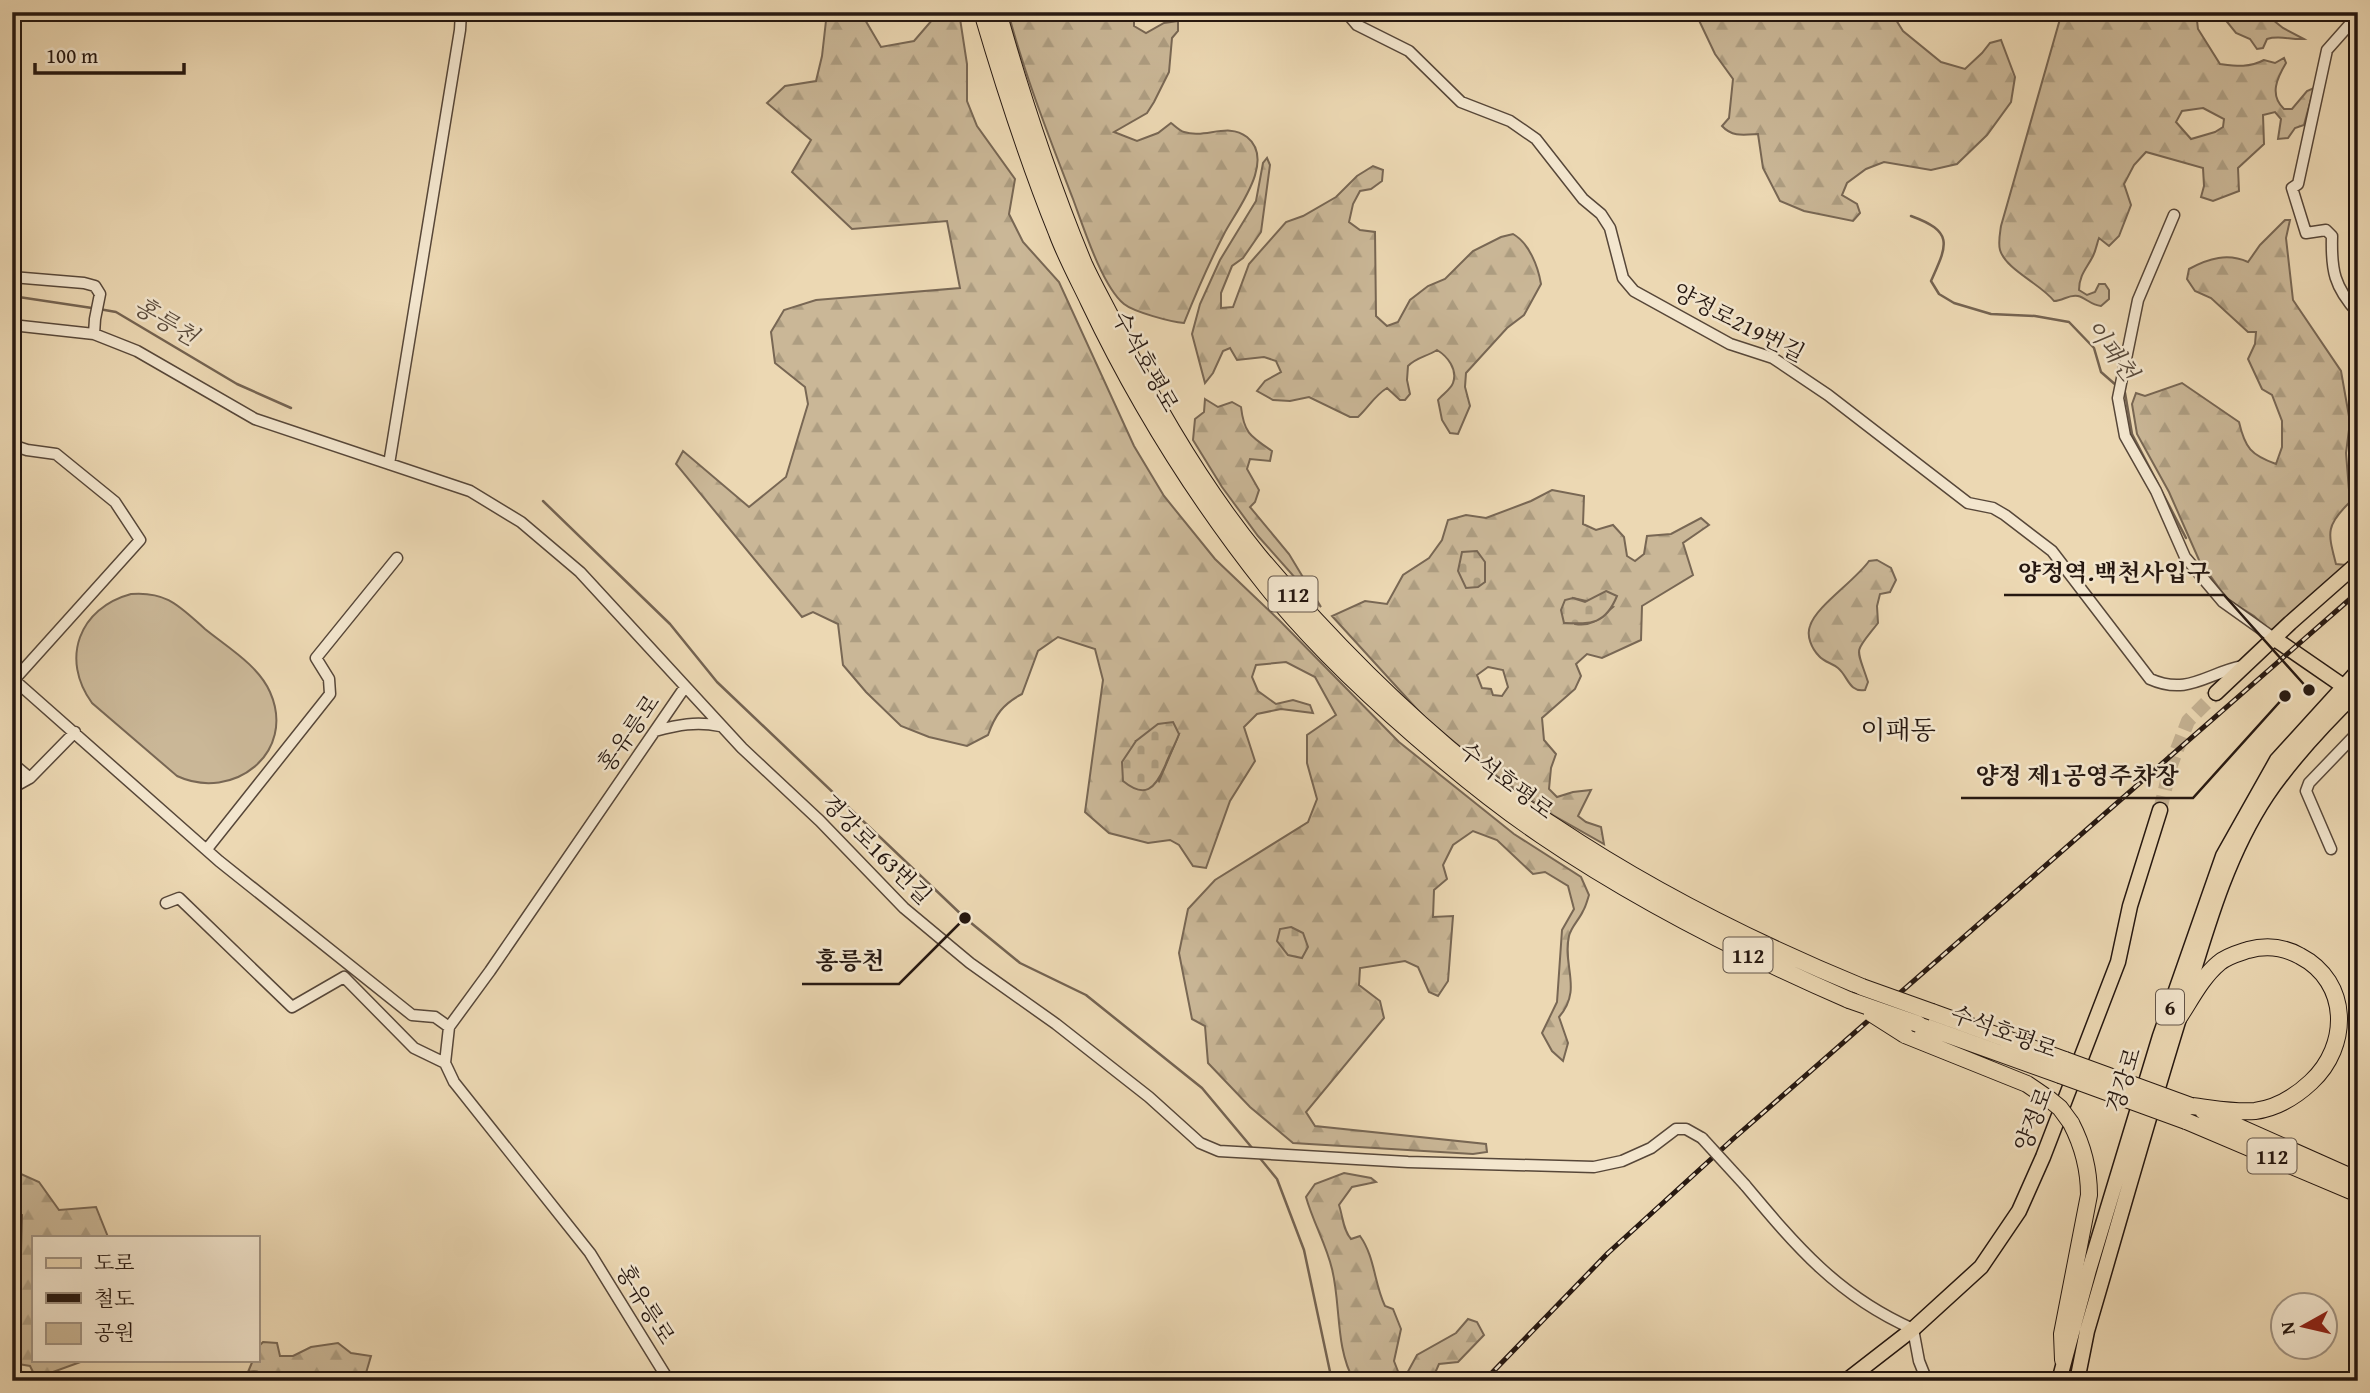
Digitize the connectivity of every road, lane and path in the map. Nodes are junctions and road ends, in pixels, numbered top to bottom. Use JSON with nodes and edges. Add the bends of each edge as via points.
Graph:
{"nodes":[{"id":1,"x":461,"y":12,"type":"edge"},
{"id":2,"x":982,"y":12,"type":"edge"},
{"id":3,"x":998,"y":12,"type":"edge"},
{"id":4,"x":1346,"y":12,"type":"edge"},
{"id":5,"x":2358,"y":15,"type":"edge"},
{"id":6,"x":2174,"y":215,"type":"dead end"},
{"id":7,"x":12,"y":277,"type":"edge"},
{"id":8,"x":2358,"y":313,"type":"edge"},
{"id":9,"x":12,"y":325,"type":"edge"},
{"id":10,"x":94,"y":334,"type":"junction"},
{"id":11,"x":12,"y":445,"type":"edge"},
{"id":12,"x":390,"y":458,"type":"junction"},
{"id":13,"x":397,"y":558,"type":"dead end"},
{"id":14,"x":2358,"y":563,"type":"edge"},
{"id":15,"x":2275,"y":639,"type":"junction"},
{"id":16,"x":2246,"y":666,"type":"junction"},
{"id":17,"x":2358,"y":671,"type":"edge"},
{"id":18,"x":13,"y":679,"type":"edge"},
{"id":19,"x":2342,"y":685,"type":"junction"},
{"id":20,"x":685,"y":687,"type":"junction"},
{"id":21,"x":2216,"y":693,"type":"tunnel mouth"},
{"id":22,"x":2357,"y":694,"type":"edge"},
{"id":23,"x":722,"y":727,"type":"junction"},
{"id":24,"x":655,"y":731,"type":"junction"},
{"id":25,"x":2358,"y":732,"type":"edge"},
{"id":26,"x":75,"y":733,"type":"junction"},
{"id":27,"x":12,"y":763,"type":"edge"},
{"id":28,"x":30,"y":778,"type":"junction"},
{"id":29,"x":12,"y":788,"type":"edge"},
{"id":30,"x":2160,"y":810,"type":"tunnel mouth"},
{"id":31,"x":207,"y":849,"type":"junction"},
{"id":32,"x":2331,"y":849,"type":"dead end"},
{"id":33,"x":166,"y":903,"type":"dead end"},
{"id":34,"x":1849,"y":1000,"type":"junction"},
{"id":35,"x":2178,"y":1019,"type":"junction"},
{"id":36,"x":449,"y":1027,"type":"junction"},
{"id":37,"x":445,"y":1063,"type":"junction"},
{"id":38,"x":2063,"y":1068,"type":"junction"},
{"id":39,"x":2188,"y":1113,"type":"junction"},
{"id":40,"x":2358,"y":1180,"type":"edge"},
{"id":41,"x":2358,"y":1194,"type":"edge"},
{"id":42,"x":1913,"y":1329,"type":"junction"},
{"id":43,"x":2063,"y":1360,"type":"junction"},
{"id":44,"x":669,"y":1381,"type":"edge"},
{"id":45,"x":1846,"y":1381,"type":"edge"},
{"id":46,"x":1927,"y":1381,"type":"edge"},
{"id":47,"x":2059,"y":1381,"type":"edge"},
{"id":48,"x":2077,"y":1381,"type":"edge"}],
"edges":[{"from":1,"to":12,"type":"street"},
{"from":2,"to":34,"type":"highway","name":"수석호평로","number":"112","via":[[1012,114],[1053,224],[1108,341],[1205,504],[1269,589],[1397,722],[1538,833],[1687,924]]},
{"from":3,"to":38,"type":"highway","name":"수석호평로","number":"112","bridge":true,"via":[[1018,85],[1085,265],[1138,370],[1196,468],[1257,553],[1326,632],[1399,705],[1494,786],[1673,899],[1824,971]]},
{"from":4,"to":16,"type":"street","name":"양정로219번길","via":[[1357,25],[1409,51],[1461,102],[1510,121],[1536,139],[1583,199],[1601,214],[1610,228],[1623,278],[1634,291],[1730,344],[1773,358],[1829,395],[1968,503],[1993,508],[2052,551],[2150,679],[2179,686]]},
{"from":5,"to":8,"type":"street","via":[[2327,50],[2298,184],[2292,188],[2306,233],[2326,230],[2332,236],[2333,271],[2341,293]]},
{"from":6,"to":15,"type":"street","via":[[2138,300],[2119,396],[2125,436],[2185,557],[2222,602]]},
{"from":7,"to":10,"type":"street","via":[[90,284],[99,291]]},
{"from":9,"to":10,"type":"street","name":"홍유릉로"},
{"from":10,"to":12,"type":"street","name":"홍유릉로","via":[[137,351],[255,419]]},
{"from":11,"to":18,"type":"street","via":[[56,454],[115,502],[140,540]]},
{"from":12,"to":20,"type":"street","name":"홍유릉로","via":[[470,491],[521,522],[580,572]]},
{"from":13,"to":31,"type":"street","via":[[316,658],[329,679],[330,694]]},
{"from":14,"to":15,"type":"main road"},
{"from":15,"to":16,"type":"main road"},
{"from":15,"to":19,"type":"main road"},
{"from":16,"to":21,"type":"main road"},
{"from":17,"to":19,"type":"main road","name":"경강로","number":"6"},
{"from":18,"to":26,"type":"street"},
{"from":19,"to":22,"type":"main road"},
{"from":19,"to":43,"type":"main road","name":"경강로","number":"6","via":[[2277,760],[2223,856],[2160,1036]]},
{"from":20,"to":23,"type":"street","name":"경강로163번길"},
{"from":20,"to":24,"type":"street","name":"홍유릉로"},
{"from":22,"to":35,"type":"main road","name":"경강로","number":"6","via":[[2305,746],[2242,839],[2216,901]]},
{"from":23,"to":24,"type":"street","via":[[686,723]]},
{"from":23,"to":42,"type":"street","name":"경강로163번길","bridge":true,"via":[[904,908],[1149,1097],[1200,1143],[1219,1151],[1284,1155],[1594,1167],[1632,1157],[1676,1129],[1686,1129],[1702,1138],[1828,1277],[1885,1317]]},
{"from":24,"to":36,"type":"street","name":"홍유릉로"},
{"from":25,"to":32,"type":"street","via":[[2306,791]]},
{"from":26,"to":28,"type":"street"},
{"from":26,"to":31,"type":"street"},
{"from":27,"to":28,"type":"street"},
{"from":28,"to":29,"type":"street"},
{"from":30,"to":42,"type":"main road","name":"양정로","via":[[2118,962],[2019,1211],[1981,1267]]},
{"from":31,"to":36,"type":"street","via":[[412,1015],[435,1017]]},
{"from":33,"to":37,"type":"street","via":[[179,898],[292,1007],[344,977],[414,1048]]},
{"from":34,"to":38,"type":"highway","name":"수석호평로","number":"112","bridge":true},
{"from":34,"to":43,"type":"highway","bridge":true,"via":[[1905,1035],[2027,1084],[2071,1123],[2085,1156],[2089,1195],[2062,1334]]},
{"from":35,"to":39,"type":"highway","via":[[2219,964],[2254,948],[2279,948],[2304,958],[2319,968],[2337,999],[2339,1034],[2333,1051],[2319,1075],[2291,1099],[2253,1111]]},
{"from":35,"to":48,"type":"main road","name":"경강로","number":"6","via":[[2087,1331]]},
{"from":36,"to":37,"type":"street","name":"홍유릉로"},
{"from":37,"to":44,"type":"street","name":"홍유릉로","via":[[454,1082],[590,1253]]},
{"from":38,"to":39,"type":"highway","name":"수석호평로","number":"112","bridge":true},
{"from":39,"to":40,"type":"highway","name":"수석호평로","number":"112"},
{"from":39,"to":41,"type":"highway","name":"수석호평로","number":"112"},
{"from":42,"to":45,"type":"main road","name":"양정로"},
{"from":42,"to":46,"type":"street"},
{"from":43,"to":47,"type":"main road","name":"경강로","number":"6"}]}
